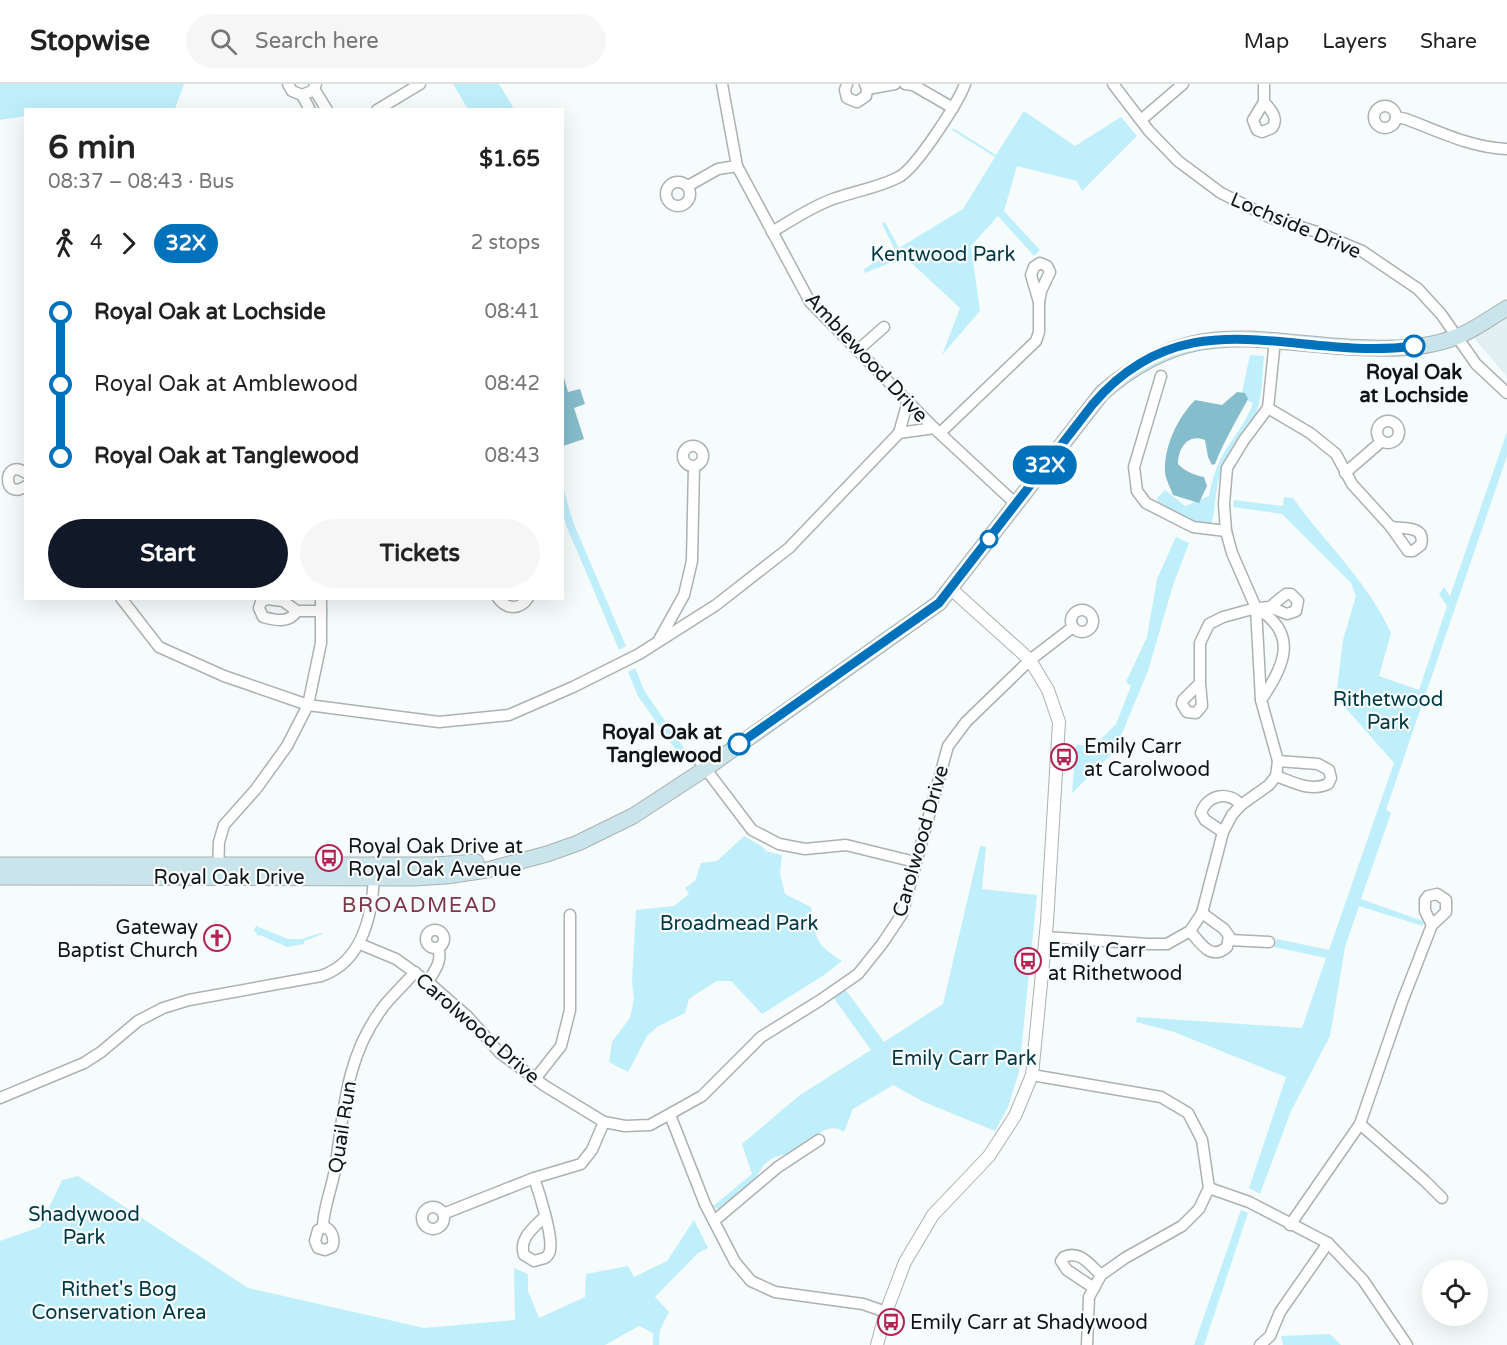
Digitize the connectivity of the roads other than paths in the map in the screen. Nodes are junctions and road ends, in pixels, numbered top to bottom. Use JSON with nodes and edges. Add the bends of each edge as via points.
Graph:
{"nodes":[{"id":1,"x":288,"y":84,"type":"edge"},
{"id":2,"x":420,"y":84,"type":"edge"},
{"id":3,"x":722,"y":84,"type":"edge"},
{"id":4,"x":848,"y":84,"type":"edge"},
{"id":5,"x":895,"y":84,"type":"edge"},
{"id":6,"x":905,"y":84,"type":"edge"},
{"id":7,"x":965,"y":84,"type":"edge"},
{"id":8,"x":1113,"y":84,"type":"edge"},
{"id":9,"x":1183,"y":84,"type":"edge"},
{"id":10,"x":1264,"y":84,"type":"edge"},
{"id":11,"x":315,"y":86,"type":"edge"},
{"id":12,"x":866,"y":86,"type":"edge"},
{"id":13,"x":302,"y":95,"type":"junction"},
{"id":14,"x":1264,"y":102,"type":"dead end"},
{"id":15,"x":309,"y":108,"type":"edge"},
{"id":16,"x":326,"y":108,"type":"edge"},
{"id":17,"x":380,"y":108,"type":"edge"},
{"id":18,"x":953,"y":108,"type":"junction"},
{"id":19,"x":1396,"y":117,"type":"dead end"},
{"id":20,"x":1141,"y":120,"type":"junction"},
{"id":21,"x":1507,"y":149,"type":"edge"},
{"id":22,"x":737,"y":166,"type":"junction"},
{"id":23,"x":688,"y":186,"type":"dead end"},
{"id":24,"x":772,"y":232,"type":"junction"},
{"id":25,"x":1039,"y":303,"type":"dead end"},
{"id":26,"x":1507,"y":308,"type":"edge"},
{"id":27,"x":884,"y":327,"type":"dead end"},
{"id":28,"x":1456,"y":337,"type":"junction"},
{"id":29,"x":1275,"y":340,"type":"junction"},
{"id":30,"x":858,"y":350,"type":"junction"},
{"id":31,"x":1161,"y":376,"type":"dead end"},
{"id":32,"x":1507,"y":393,"type":"edge"},
{"id":33,"x":908,"y":402,"type":"junction"},
{"id":34,"x":1268,"y":408,"type":"junction"},
{"id":35,"x":937,"y":431,"type":"junction"},
{"id":36,"x":899,"y":433,"type":"junction"},
{"id":37,"x":1382,"y":441,"type":"dead end"},
{"id":38,"x":694,"y":466,"type":"dead end"},
{"id":39,"x":24,"y":472,"type":"edge"},
{"id":40,"x":4,"y":473,"type":"edge"},
{"id":41,"x":1345,"y":473,"type":"junction"},
{"id":42,"x":24,"y":487,"type":"edge"},
{"id":43,"x":1016,"y":504,"type":"junction"},
{"id":44,"x":1391,"y":527,"type":"junction"},
{"id":45,"x":1226,"y":531,"type":"junction"},
{"id":46,"x":950,"y":588,"type":"junction"},
{"id":47,"x":123,"y":600,"type":"edge"},
{"id":48,"x":321,"y":600,"type":"edge"},
{"id":49,"x":500,"y":600,"type":"edge"},
{"id":50,"x":527,"y":600,"type":"edge"},
{"id":51,"x":1270,"y":606,"type":"dead end"},
{"id":52,"x":1256,"y":608,"type":"junction"},
{"id":53,"x":297,"y":611,"type":"dead end"},
{"id":54,"x":321,"y":611,"type":"junction"},
{"id":55,"x":1073,"y":627,"type":"dead end"},
{"id":56,"x":660,"y":639,"type":"junction"},
{"id":57,"x":1030,"y":660,"type":"junction"},
{"id":58,"x":1200,"y":683,"type":"dead end"},
{"id":59,"x":1261,"y":700,"type":"junction"},
{"id":60,"x":308,"y":705,"type":"junction"},
{"id":61,"x":1278,"y":761,"type":"junction"},
{"id":62,"x":702,"y":764,"type":"junction"},
{"id":63,"x":1276,"y":776,"type":"junction"},
{"id":64,"x":1241,"y":805,"type":"junction"},
{"id":65,"x":1223,"y":832,"type":"junction"},
{"id":66,"x":915,"y":862,"type":"junction"},
{"id":67,"x":0,"y":865,"type":"edge"},
{"id":68,"x":218,"y":871,"type":"junction"},
{"id":69,"x":374,"y":872,"type":"junction"},
{"id":70,"x":0,"y":877,"type":"edge"},
{"id":71,"x":1202,"y":913,"type":"junction"},
{"id":72,"x":570,"y":915,"type":"dead end"},
{"id":73,"x":1432,"y":925,"type":"dead end"},
{"id":74,"x":1190,"y":931,"type":"junction"},
{"id":75,"x":1046,"y":937,"type":"junction"},
{"id":76,"x":1229,"y":940,"type":"junction"},
{"id":77,"x":1269,"y":942,"type":"dead end"},
{"id":78,"x":360,"y":944,"type":"junction"},
{"id":79,"x":438,"y":948,"type":"dead end"},
{"id":80,"x":415,"y":972,"type":"junction"},
{"id":81,"x":428,"y":982,"type":"junction"},
{"id":82,"x":1032,"y":1075,"type":"junction"},
{"id":83,"x":536,"y":1079,"type":"junction"},
{"id":84,"x":0,"y":1098,"type":"edge"},
{"id":85,"x":670,"y":1115,"type":"junction"},
{"id":86,"x":604,"y":1122,"type":"junction"},
{"id":87,"x":1360,"y":1124,"type":"junction"},
{"id":88,"x":819,"y":1140,"type":"dead end"},
{"id":89,"x":534,"y":1178,"type":"junction"},
{"id":90,"x":1209,"y":1188,"type":"junction"},
{"id":91,"x":1442,"y":1198,"type":"dead end"},
{"id":92,"x":444,"y":1214,"type":"dead end"},
{"id":93,"x":545,"y":1216,"type":"dead end"},
{"id":94,"x":714,"y":1221,"type":"junction"},
{"id":95,"x":1290,"y":1225,"type":"junction"},
{"id":96,"x":323,"y":1227,"type":"dead end"},
{"id":97,"x":1328,"y":1243,"type":"junction"},
{"id":98,"x":1101,"y":1275,"type":"junction"},
{"id":99,"x":1094,"y":1288,"type":"junction"},
{"id":100,"x":886,"y":1312,"type":"junction"},
{"id":101,"x":1271,"y":1341,"type":"edge"},
{"id":102,"x":877,"y":1345,"type":"edge"},
{"id":103,"x":1087,"y":1345,"type":"edge"},
{"id":104,"x":1260,"y":1345,"type":"edge"},
{"id":105,"x":1407,"y":1345,"type":"edge"}],
"edges":[{"from":1,"to":13,"type":"street","via":[[292,91]]},
{"from":2,"to":17,"type":"street"},
{"from":3,"to":22,"type":"street","name":"Amblewood Drive"},
{"from":4,"to":12,"type":"street","via":[[845,94],[853,102],[864,99]]},
{"from":5,"to":12,"type":"street"},
{"from":6,"to":18,"type":"street"},
{"from":7,"to":18,"type":"street"},
{"from":8,"to":20,"type":"street","name":"Lochside Drive"},
{"from":9,"to":20,"type":"street"},
{"from":10,"to":14,"type":"street"},
{"from":11,"to":13,"type":"street"},
{"from":11,"to":16,"type":"street"},
{"from":13,"to":15,"type":"street"},
{"from":18,"to":24,"type":"street","via":[[930,145],[902,176],[833,199]]},
{"from":19,"to":21,"type":"street","via":[[1475,144]]},
{"from":20,"to":28,"type":"street","name":"Lochside Drive","via":[[1178,161],[1221,193],[1269,217],[1362,251],[1396,273],[1418,289]]},
{"from":22,"to":23,"type":"street","via":[[717,170]]},
{"from":22,"to":24,"type":"street","name":"Amblewood Drive"},
{"from":24,"to":30,"type":"street","name":"Amblewood Drive","via":[[810,302]]},
{"from":25,"to":35,"type":"street","via":[[1036,341]]},
{"from":26,"to":28,"type":"main road","name":"Royal Oak Drive"},
{"from":27,"to":30,"type":"street"},
{"from":28,"to":29,"type":"main road","name":"Royal Oak Drive","via":[[1393,349],[1335,348]]},
{"from":28,"to":32,"type":"street","name":"Lochside Drive","via":[[1476,364]]},
{"from":29,"to":34,"type":"street"},
{"from":29,"to":43,"type":"main road","name":"Royal Oak Drive","via":[[1201,341],[1175,347],[1122,375],[1084,414]]},
{"from":30,"to":33,"type":"street","name":"Amblewood Drive"},
{"from":31,"to":45,"type":"street","via":[[1134,467],[1137,491],[1146,503],[1193,527]]},
{"from":33,"to":35,"type":"street","name":"Amblewood Drive"},
{"from":33,"to":36,"type":"street"},
{"from":34,"to":41,"type":"street","via":[[1327,445]]},
{"from":34,"to":45,"type":"street","via":[[1227,468]]},
{"from":35,"to":36,"type":"street"},
{"from":35,"to":43,"type":"street","name":"Amblewood Drive"},
{"from":36,"to":56,"type":"street","via":[[789,548],[716,605]]},
{"from":37,"to":41,"type":"street"},
{"from":38,"to":56,"type":"street","via":[[692,561],[684,594]]},
{"from":39,"to":40,"type":"street","via":[[15,469]]},
{"from":40,"to":42,"type":"street","via":[[11,488]]},
{"from":41,"to":44,"type":"street"},
{"from":43,"to":46,"type":"main road","name":"Royal Oak Drive"},
{"from":44,"to":44,"type":"street","via":[[1414,528],[1423,540],[1418,549],[1408,551]]},
{"from":45,"to":52,"type":"street"},
{"from":46,"to":57,"type":"street"},
{"from":46,"to":62,"type":"main road","name":"Royal Oak Drive"},
{"from":47,"to":60,"type":"street","via":[[159,647],[224,676]]},
{"from":48,"to":54,"type":"street"},
{"from":49,"to":50,"type":"street","via":[[513,608]]},
{"from":51,"to":52,"type":"street"},
{"from":52,"to":58,"type":"street","via":[[1209,624],[1200,642]]},
{"from":52,"to":59,"type":"street"},
{"from":52,"to":59,"type":"street","via":[[1268,614],[1279,630],[1284,658]]},
{"from":53,"to":54,"type":"street"},
{"from":54,"to":60,"type":"street","via":[[321,642]]},
{"from":55,"to":57,"type":"street","name":"Carolwood Drive"},
{"from":56,"to":60,"type":"street","via":[[639,654],[509,715],[439,722]]},
{"from":57,"to":66,"type":"street","name":"Carolwood Drive","via":[[966,722],[948,746]]},
{"from":57,"to":75,"type":"street","via":[[1048,690],[1059,722]]},
{"from":59,"to":61,"type":"street"},
{"from":60,"to":68,"type":"street","via":[[287,746],[224,825]]},
{"from":61,"to":63,"type":"street"},
{"from":61,"to":63,"type":"street","via":[[1318,764],[1329,770],[1331,778],[1320,788]]},
{"from":62,"to":66,"type":"street","via":[[752,830],[779,844],[806,849],[846,845]]},
{"from":62,"to":69,"type":"main road","name":"Royal Oak Drive","via":[[579,833],[514,855]]},
{"from":63,"to":64,"type":"street"},
{"from":64,"to":65,"type":"street"},
{"from":64,"to":65,"type":"street","via":[[1225,796],[1211,798],[1204,804],[1201,813],[1205,820]]},
{"from":65,"to":71,"type":"street"},
{"from":66,"to":85,"type":"street","name":"Carolwood Drive","via":[[903,914],[858,974],[762,1037],[702,1096]]},
{"from":67,"to":68,"type":"main road","name":"Royal Oak Drive"},
{"from":68,"to":69,"type":"main road","name":"Royal Oak Drive"},
{"from":68,"to":70,"type":"main road","name":"Royal Oak Drive"},
{"from":69,"to":78,"type":"street","via":[[374,892]]},
{"from":71,"to":74,"type":"street"},
{"from":71,"to":76,"type":"street","via":[[1224,929]]},
{"from":72,"to":83,"type":"street","via":[[570,1010],[561,1046]]},
{"from":73,"to":87,"type":"street"},
{"from":74,"to":75,"type":"street","via":[[1167,944]]},
{"from":74,"to":76,"type":"street","via":[[1212,953],[1223,951]]},
{"from":75,"to":82,"type":"street"},
{"from":76,"to":77,"type":"street"},
{"from":78,"to":80,"type":"street","name":"Carolwood Drive"},
{"from":78,"to":84,"type":"street","via":[[343,964],[321,976],[162,1008],[138,1021],[84,1063]]},
{"from":79,"to":81,"type":"street","via":[[439,963]]},
{"from":80,"to":81,"type":"street","name":"Carolwood Drive"},
{"from":80,"to":96,"type":"street","name":"Quail Run","via":[[380,1011],[352,1068]]},
{"from":81,"to":83,"type":"street","name":"Carolwood Drive","via":[[468,1017],[500,1053]]},
{"from":82,"to":90,"type":"street","via":[[1161,1097],[1188,1113],[1202,1140]]},
{"from":82,"to":100,"type":"street","via":[[1015,1116],[989,1156],[933,1215],[905,1262]]},
{"from":83,"to":86,"type":"street","name":"Carolwood Drive"},
{"from":85,"to":86,"type":"street","name":"Carolwood Drive","via":[[650,1125]]},
{"from":85,"to":94,"type":"street"},
{"from":86,"to":89,"type":"street","via":[[581,1164]]},
{"from":87,"to":91,"type":"street"},
{"from":87,"to":95,"type":"street"},
{"from":88,"to":94,"type":"street","via":[[778,1167]]},
{"from":89,"to":92,"type":"street"},
{"from":89,"to":93,"type":"street"},
{"from":90,"to":95,"type":"street","via":[[1249,1202]]},
{"from":90,"to":98,"type":"street","via":[[1198,1209],[1182,1226]]},
{"from":94,"to":100,"type":"street","via":[[735,1262],[751,1281],[775,1292],[862,1304]]},
{"from":95,"to":97,"type":"street"},
{"from":97,"to":101,"type":"street","via":[[1280,1312]]},
{"from":97,"to":105,"type":"street","via":[[1363,1280]]},
{"from":98,"to":99,"type":"street"},
{"from":98,"to":99,"type":"street","via":[[1081,1256],[1072,1253],[1061,1262]]},
{"from":99,"to":103,"type":"street","via":[[1089,1297]]},
{"from":100,"to":102,"type":"street"},
{"from":101,"to":104,"type":"street"}]}
